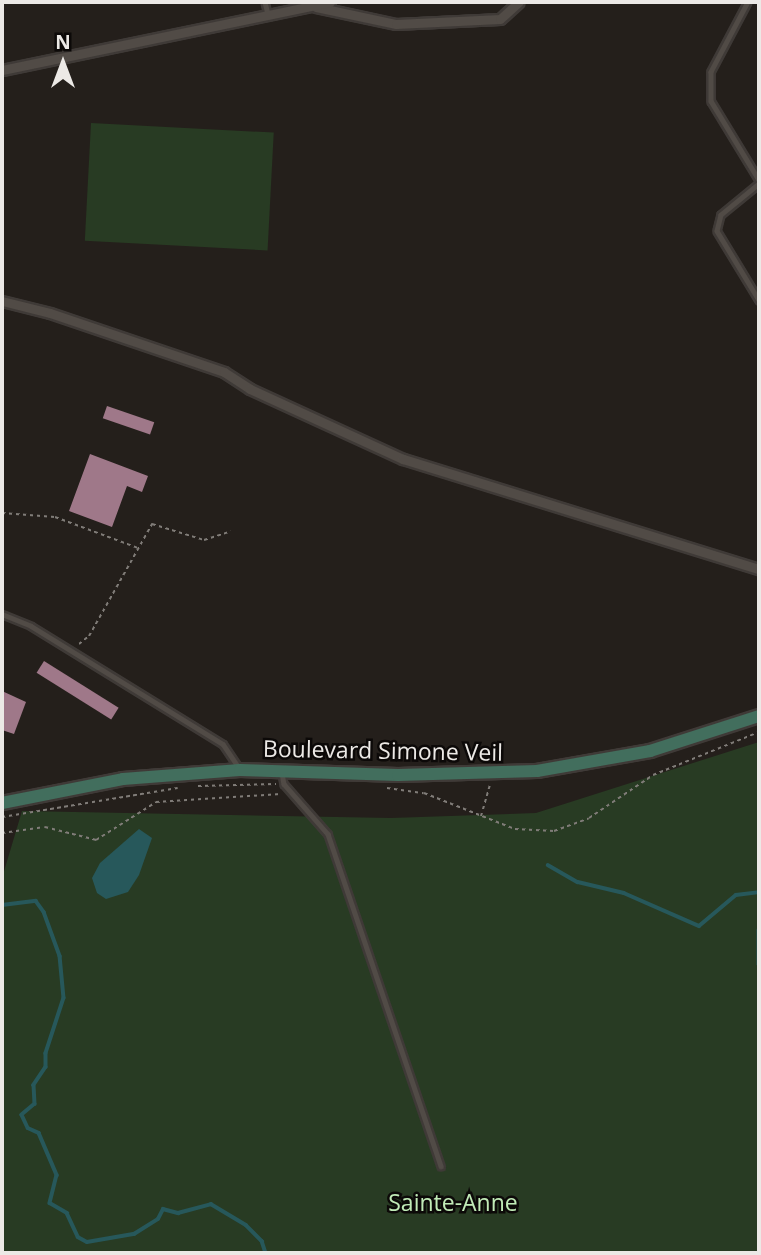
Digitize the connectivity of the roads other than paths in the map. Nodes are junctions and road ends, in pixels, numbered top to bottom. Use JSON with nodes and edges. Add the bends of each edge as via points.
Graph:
{"nodes":[{"id":1,"x":265,"y":2,"type":"edge"},
{"id":2,"x":330,"y":2,"type":"edge"},
{"id":3,"x":519,"y":2,"type":"edge"},
{"id":4,"x":748,"y":2,"type":"edge"},
{"id":5,"x":313,"y":7,"type":"junction"},
{"id":6,"x":269,"y":15,"type":"junction"},
{"id":7,"x":2,"y":70,"type":"edge"},
{"id":8,"x":759,"y":182,"type":"edge"},
{"id":9,"x":759,"y":300,"type":"edge"},
{"id":10,"x":2,"y":301,"type":"edge"},
{"id":11,"x":759,"y":569,"type":"edge"},
{"id":12,"x":2,"y":614,"type":"edge"},
{"id":13,"x":759,"y":716,"type":"edge"},
{"id":14,"x":281,"y":769,"type":"junction"},
{"id":15,"x":240,"y":770,"type":"junction"},
{"id":16,"x":2,"y":803,"type":"edge"},
{"id":17,"x":440,"y":1166,"type":"dead end"}],
"edges":[{"from":1,"to":6,"type":"lane"},
{"from":2,"to":5,"type":"street"},
{"from":3,"to":5,"type":"street","via":[[500,19],[396,24]]},
{"from":4,"to":8,"type":"lane","via":[[711,72],[711,101]]},
{"from":5,"to":6,"type":"street"},
{"from":6,"to":7,"type":"street"},
{"from":8,"to":9,"type":"lane","via":[[722,215],[717,231]]},
{"from":10,"to":11,"type":"street","via":[[223,372],[250,389],[403,458]]},
{"from":12,"to":15,"type":"lane","via":[[64,646],[223,744]]},
{"from":13,"to":14,"type":"main road","name":"Boulevard Simone Veil","via":[[601,762],[493,774]]},
{"from":14,"to":15,"type":"main road","name":"Boulevard Simone Veil"},
{"from":14,"to":17,"type":"lane","via":[[284,784],[327,834]]},
{"from":15,"to":16,"type":"main road","name":"Boulevard Simone Veil","via":[[123,779]]}]}
